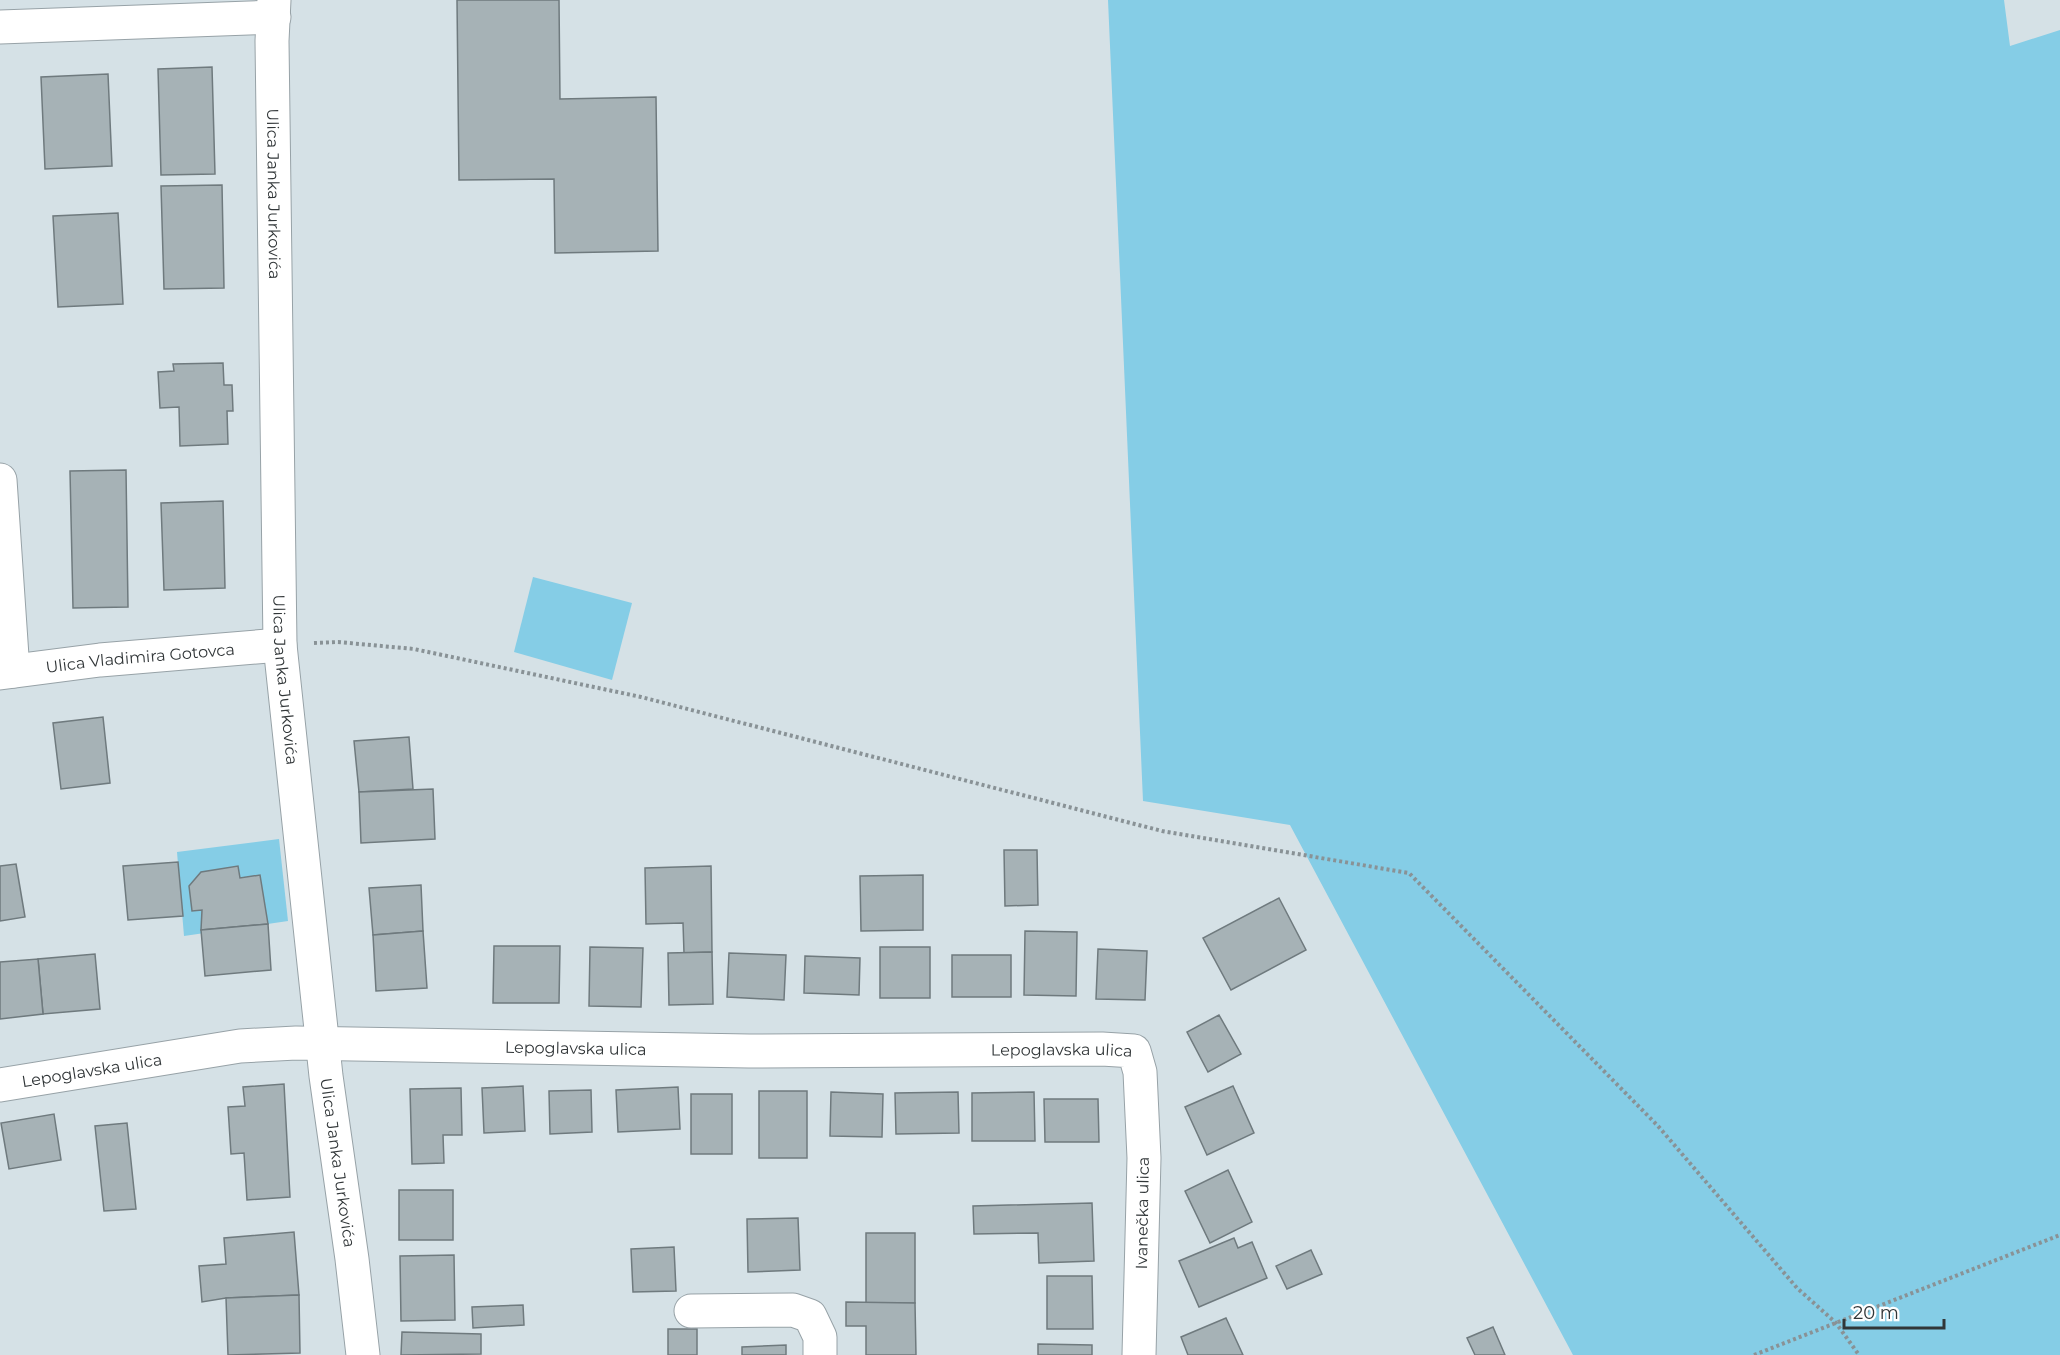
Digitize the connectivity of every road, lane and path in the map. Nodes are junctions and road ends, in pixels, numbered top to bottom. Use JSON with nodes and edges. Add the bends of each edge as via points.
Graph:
{"nodes":[{"id":1,"x":274,"y":8,"type":"edge"},
{"id":2,"x":0,"y":27,"type":"edge"},
{"id":3,"x":0,"y":480,"type":"edge"},
{"id":4,"x":280,"y":645,"type":"junction"},
{"id":5,"x":6,"y":672,"type":"edge"},
{"id":6,"x":322,"y":1044,"type":"junction"},
{"id":7,"x":1140,"y":1072,"type":"joint"},
{"id":8,"x":0,"y":1085,"type":"edge"},
{"id":9,"x":2060,"y":1235,"type":"edge"},
{"id":10,"x":691,"y":1311,"type":"dead end"},
{"id":11,"x":1836,"y":1323,"type":"junction"},
{"id":12,"x":363,"y":1355,"type":"edge"},
{"id":13,"x":820,"y":1355,"type":"edge"},
{"id":14,"x":1139,"y":1355,"type":"edge"},
{"id":15,"x":1754,"y":1355,"type":"edge"},
{"id":16,"x":1859,"y":1355,"type":"edge"}],
"edges":[{"from":1,"to":2,"type":"street"},
{"from":1,"to":4,"type":"street","name":"Ulica Janka Jurkovića"},
{"from":3,"to":5,"type":"street"},
{"from":4,"to":5,"type":"street","name":"Ulica Vladimira Gotovca"},
{"from":4,"to":6,"type":"street","name":"Ulica Janka Jurkovića"},
{"from":4,"to":11,"type":"path","via":[[338,642],[414,649],[641,697],[1162,831],[1409,873],[1658,1126],[1797,1288]]},
{"from":6,"to":7,"type":"street","name":"Lepoglavska ulica","via":[[749,1051],[1102,1049],[1134,1051]]},
{"from":6,"to":8,"type":"street","name":"Lepoglavska ulica","via":[[240,1046]]},
{"from":6,"to":12,"type":"street","name":"Ulica Janka Jurkovića"},
{"from":7,"to":14,"type":"street","name":"Ivanečka ulica","via":[[1144,1158]]},
{"from":9,"to":11,"type":"path"},
{"from":10,"to":13,"type":"street","via":[[793,1310],[810,1316],[820,1337]]},
{"from":11,"to":15,"type":"path"},
{"from":11,"to":16,"type":"path"}]}
